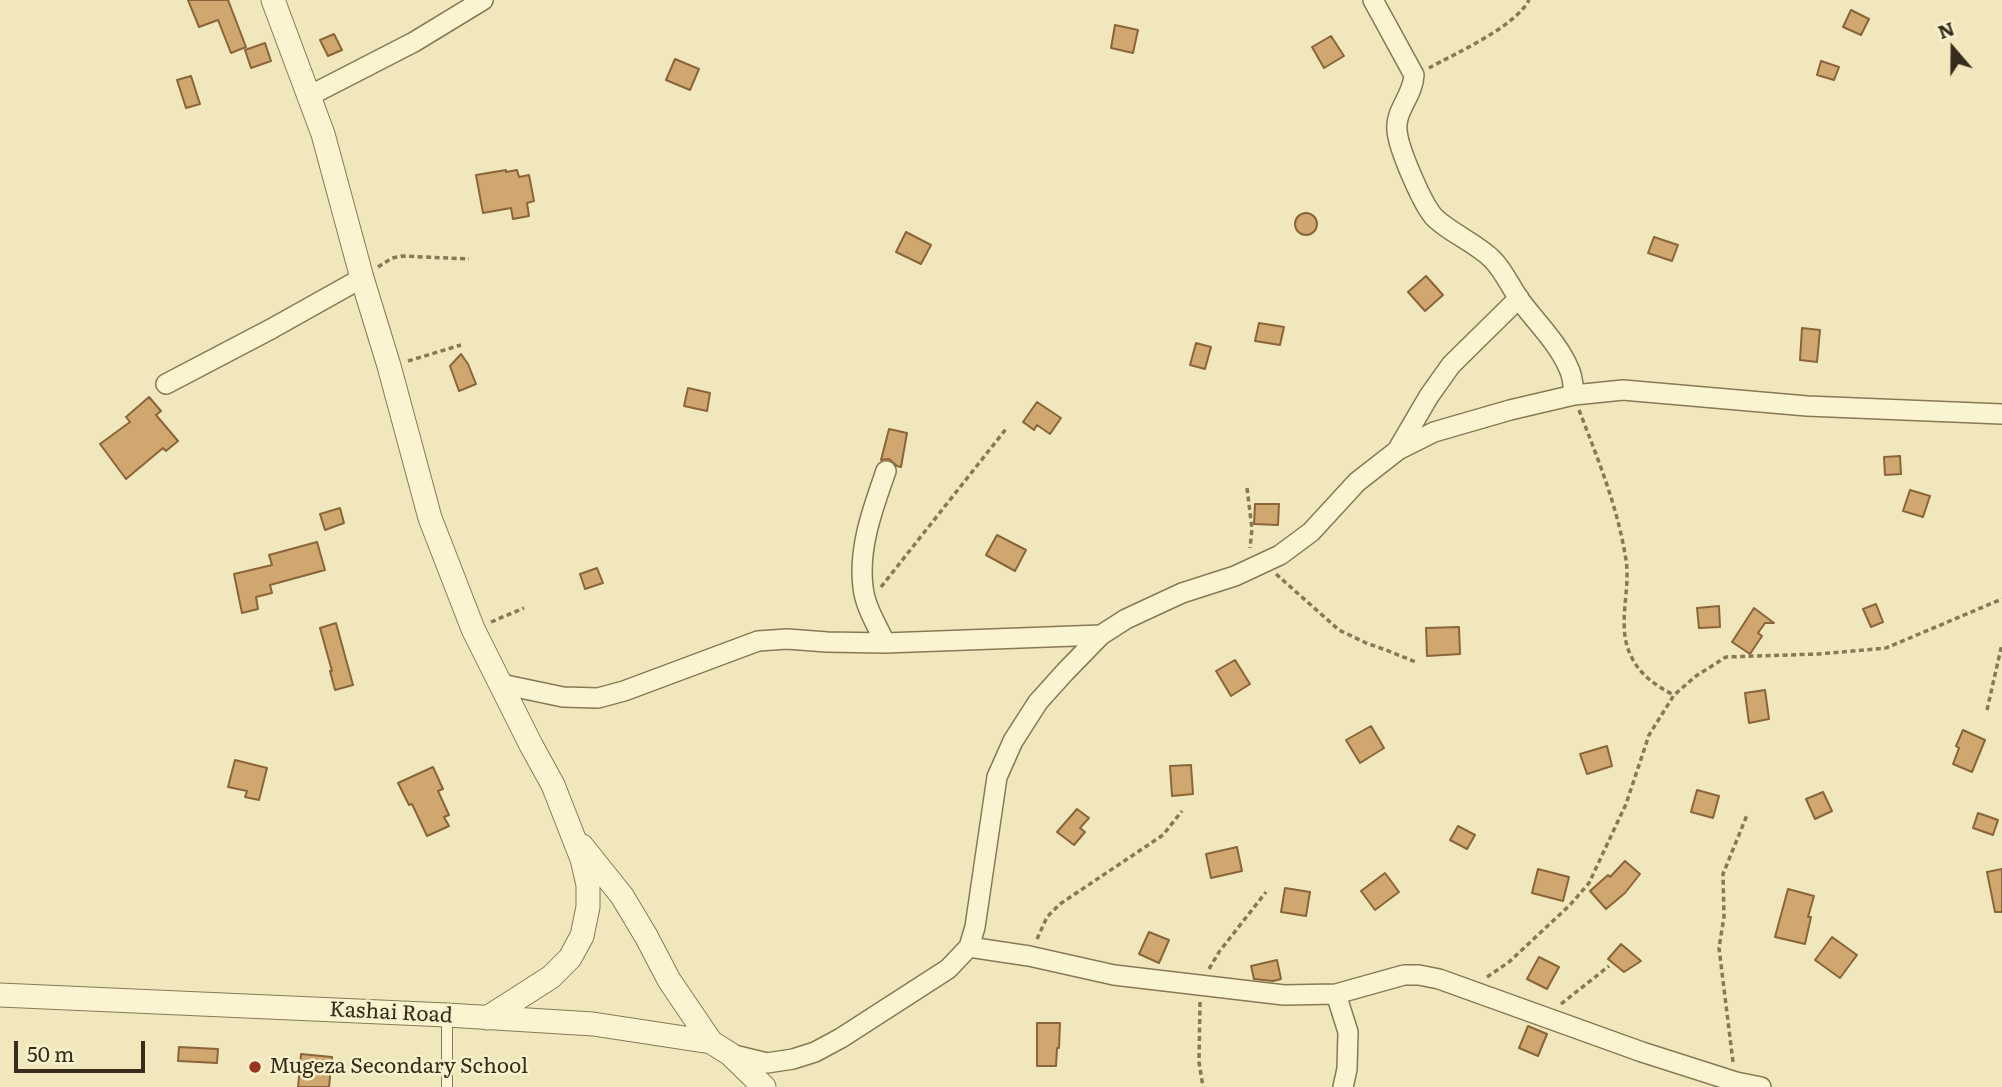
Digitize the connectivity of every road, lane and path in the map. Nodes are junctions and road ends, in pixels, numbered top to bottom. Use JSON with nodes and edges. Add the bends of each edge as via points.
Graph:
{"nodes":[{"id":1,"x":273,"y":0,"type":"edge"},
{"id":2,"x":483,"y":0,"type":"edge"},
{"id":3,"x":1373,"y":0,"type":"edge"},
{"id":4,"x":1529,"y":0,"type":"edge"},
{"id":5,"x":1414,"y":75,"type":"junction"},
{"id":6,"x":309,"y":96,"type":"junction"},
{"id":7,"x":469,"y":259,"type":"dead end"},
{"id":8,"x":362,"y":278,"type":"junction"},
{"id":9,"x":1519,"y":298,"type":"junction"},
{"id":10,"x":461,"y":345,"type":"dead end"},
{"id":11,"x":389,"y":366,"type":"junction"},
{"id":12,"x":166,"y":384,"type":"dead end"},
{"id":13,"x":1574,"y":395,"type":"junction"},
{"id":14,"x":2002,"y":414,"type":"edge"},
{"id":15,"x":1006,"y":429,"type":"dead end"},
{"id":16,"x":1398,"y":450,"type":"junction"},
{"id":17,"x":886,"y":471,"type":"dead end"},
{"id":18,"x":1247,"y":488,"type":"dead end"},
{"id":19,"x":1264,"y":563,"type":"junction"},
{"id":20,"x":1245,"y":571,"type":"junction"},
{"id":21,"x":2002,"y":599,"type":"edge"},
{"id":22,"x":867,"y":604,"type":"junction"},
{"id":23,"x":524,"y":608,"type":"dead end"},
{"id":24,"x":473,"y":629,"type":"junction"},
{"id":25,"x":1101,"y":635,"type":"junction"},
{"id":26,"x":885,"y":643,"type":"junction"},
{"id":27,"x":2002,"y":644,"type":"edge"},
{"id":28,"x":1418,"y":663,"type":"dead end"},
{"id":29,"x":501,"y":684,"type":"junction"},
{"id":30,"x":1674,"y":695,"type":"junction"},
{"id":31,"x":1987,"y":710,"type":"dead end"},
{"id":32,"x":1182,"y":811,"type":"dead end"},
{"id":33,"x":1747,"y":815,"type":"dead end"},
{"id":34,"x":574,"y":835,"type":"junction"},
{"id":35,"x":1266,"y":892,"type":"dead end"},
{"id":36,"x":969,"y":947,"type":"junction"},
{"id":37,"x":1029,"y":956,"type":"junction"},
{"id":38,"x":1609,"y":966,"type":"dead end"},
{"id":39,"x":1200,"y":984,"type":"junction"},
{"id":40,"x":1468,"y":990,"type":"junction"},
{"id":41,"x":1336,"y":994,"type":"junction"},
{"id":42,"x":0,"y":995,"type":"edge"},
{"id":43,"x":447,"y":1015,"type":"junction"},
{"id":44,"x":1546,"y":1016,"type":"junction"},
{"id":45,"x":487,"y":1018,"type":"junction"},
{"id":46,"x":720,"y":1048,"type":"junction"},
{"id":47,"x":1736,"y":1084,"type":"edge"},
{"id":48,"x":447,"y":1087,"type":"edge"},
{"id":49,"x":764,"y":1087,"type":"edge"},
{"id":50,"x":1203,"y":1087,"type":"edge"},
{"id":51,"x":1343,"y":1087,"type":"edge"},
{"id":52,"x":1761,"y":1087,"type":"edge"}],
"edges":[{"from":1,"to":6,"type":"street"},
{"from":2,"to":6,"type":"street"},
{"from":3,"to":5,"type":"street"},
{"from":4,"to":5,"type":"path","via":[[1512,19],[1479,41]]},
{"from":5,"to":9,"type":"street","via":[[1396,127],[1424,201],[1435,218],[1490,257]]},
{"from":6,"to":8,"type":"street"},
{"from":7,"to":8,"type":"path","via":[[402,256]]},
{"from":8,"to":11,"type":"street"},
{"from":8,"to":12,"type":"street"},
{"from":9,"to":13,"type":"street","via":[[1571,371]]},
{"from":9,"to":16,"type":"street","via":[[1451,365]]},
{"from":10,"to":11,"type":"path"},
{"from":11,"to":24,"type":"street","via":[[430,518]]},
{"from":13,"to":14,"type":"street","via":[[1623,390],[1807,407]]},
{"from":13,"to":16,"type":"street","via":[[1433,432]]},
{"from":13,"to":30,"type":"path","via":[[1621,531],[1627,564],[1624,614],[1630,656],[1640,672]]},
{"from":15,"to":22,"type":"path"},
{"from":16,"to":19,"type":"street","via":[[1357,482],[1311,532]]},
{"from":17,"to":22,"type":"street","via":[[869,521],[862,562]]},
{"from":18,"to":20,"type":"path","via":[[1252,541]]},
{"from":19,"to":20,"type":"street"},
{"from":19,"to":28,"type":"path","via":[[1339,630]]},
{"from":20,"to":25,"type":"street","via":[[1152,605]]},
{"from":21,"to":30,"type":"path","via":[[1886,648],[1726,657]]},
{"from":22,"to":26,"type":"street"},
{"from":23,"to":24,"type":"path"},
{"from":24,"to":29,"type":"street"},
{"from":25,"to":26,"type":"street"},
{"from":25,"to":36,"type":"street","via":[[1038,702],[997,777]]},
{"from":26,"to":29,"type":"street","via":[[758,640],[598,698],[563,697]]},
{"from":27,"to":31,"type":"path"},
{"from":29,"to":34,"type":"street"},
{"from":30,"to":40,"type":"path","via":[[1649,735],[1626,804],[1589,883],[1509,961]]},
{"from":32,"to":37,"type":"path","via":[[1163,835],[1060,904],[1047,917]]},
{"from":33,"to":47,"type":"path","via":[[1723,874],[1719,948]]},
{"from":34,"to":45,"type":"street","via":[[588,885],[582,936],[570,958],[551,977]]},
{"from":34,"to":46,"type":"street","via":[[622,896],[669,980]]},
{"from":35,"to":39,"type":"path"},
{"from":36,"to":37,"type":"street"},
{"from":36,"to":46,"type":"street","via":[[940,974],[816,1052],[767,1063]]},
{"from":37,"to":39,"type":"street","via":[[1114,975]]},
{"from":38,"to":44,"type":"path"},
{"from":39,"to":41,"type":"street","via":[[1284,995]]},
{"from":39,"to":50,"type":"path"},
{"from":40,"to":41,"type":"street","via":[[1439,979],[1404,975]]},
{"from":40,"to":44,"type":"street"},
{"from":41,"to":51,"type":"street","via":[[1348,1032]]},
{"from":42,"to":43,"type":"street","name":"Kashai Road"},
{"from":43,"to":45,"type":"street","name":"Kashai Road"},
{"from":43,"to":48,"type":"lane"},
{"from":44,"to":47,"type":"street"},
{"from":45,"to":46,"type":"street","name":"Kashai Road","via":[[593,1024]]},
{"from":46,"to":49,"type":"street"},
{"from":47,"to":52,"type":"street"}]}
